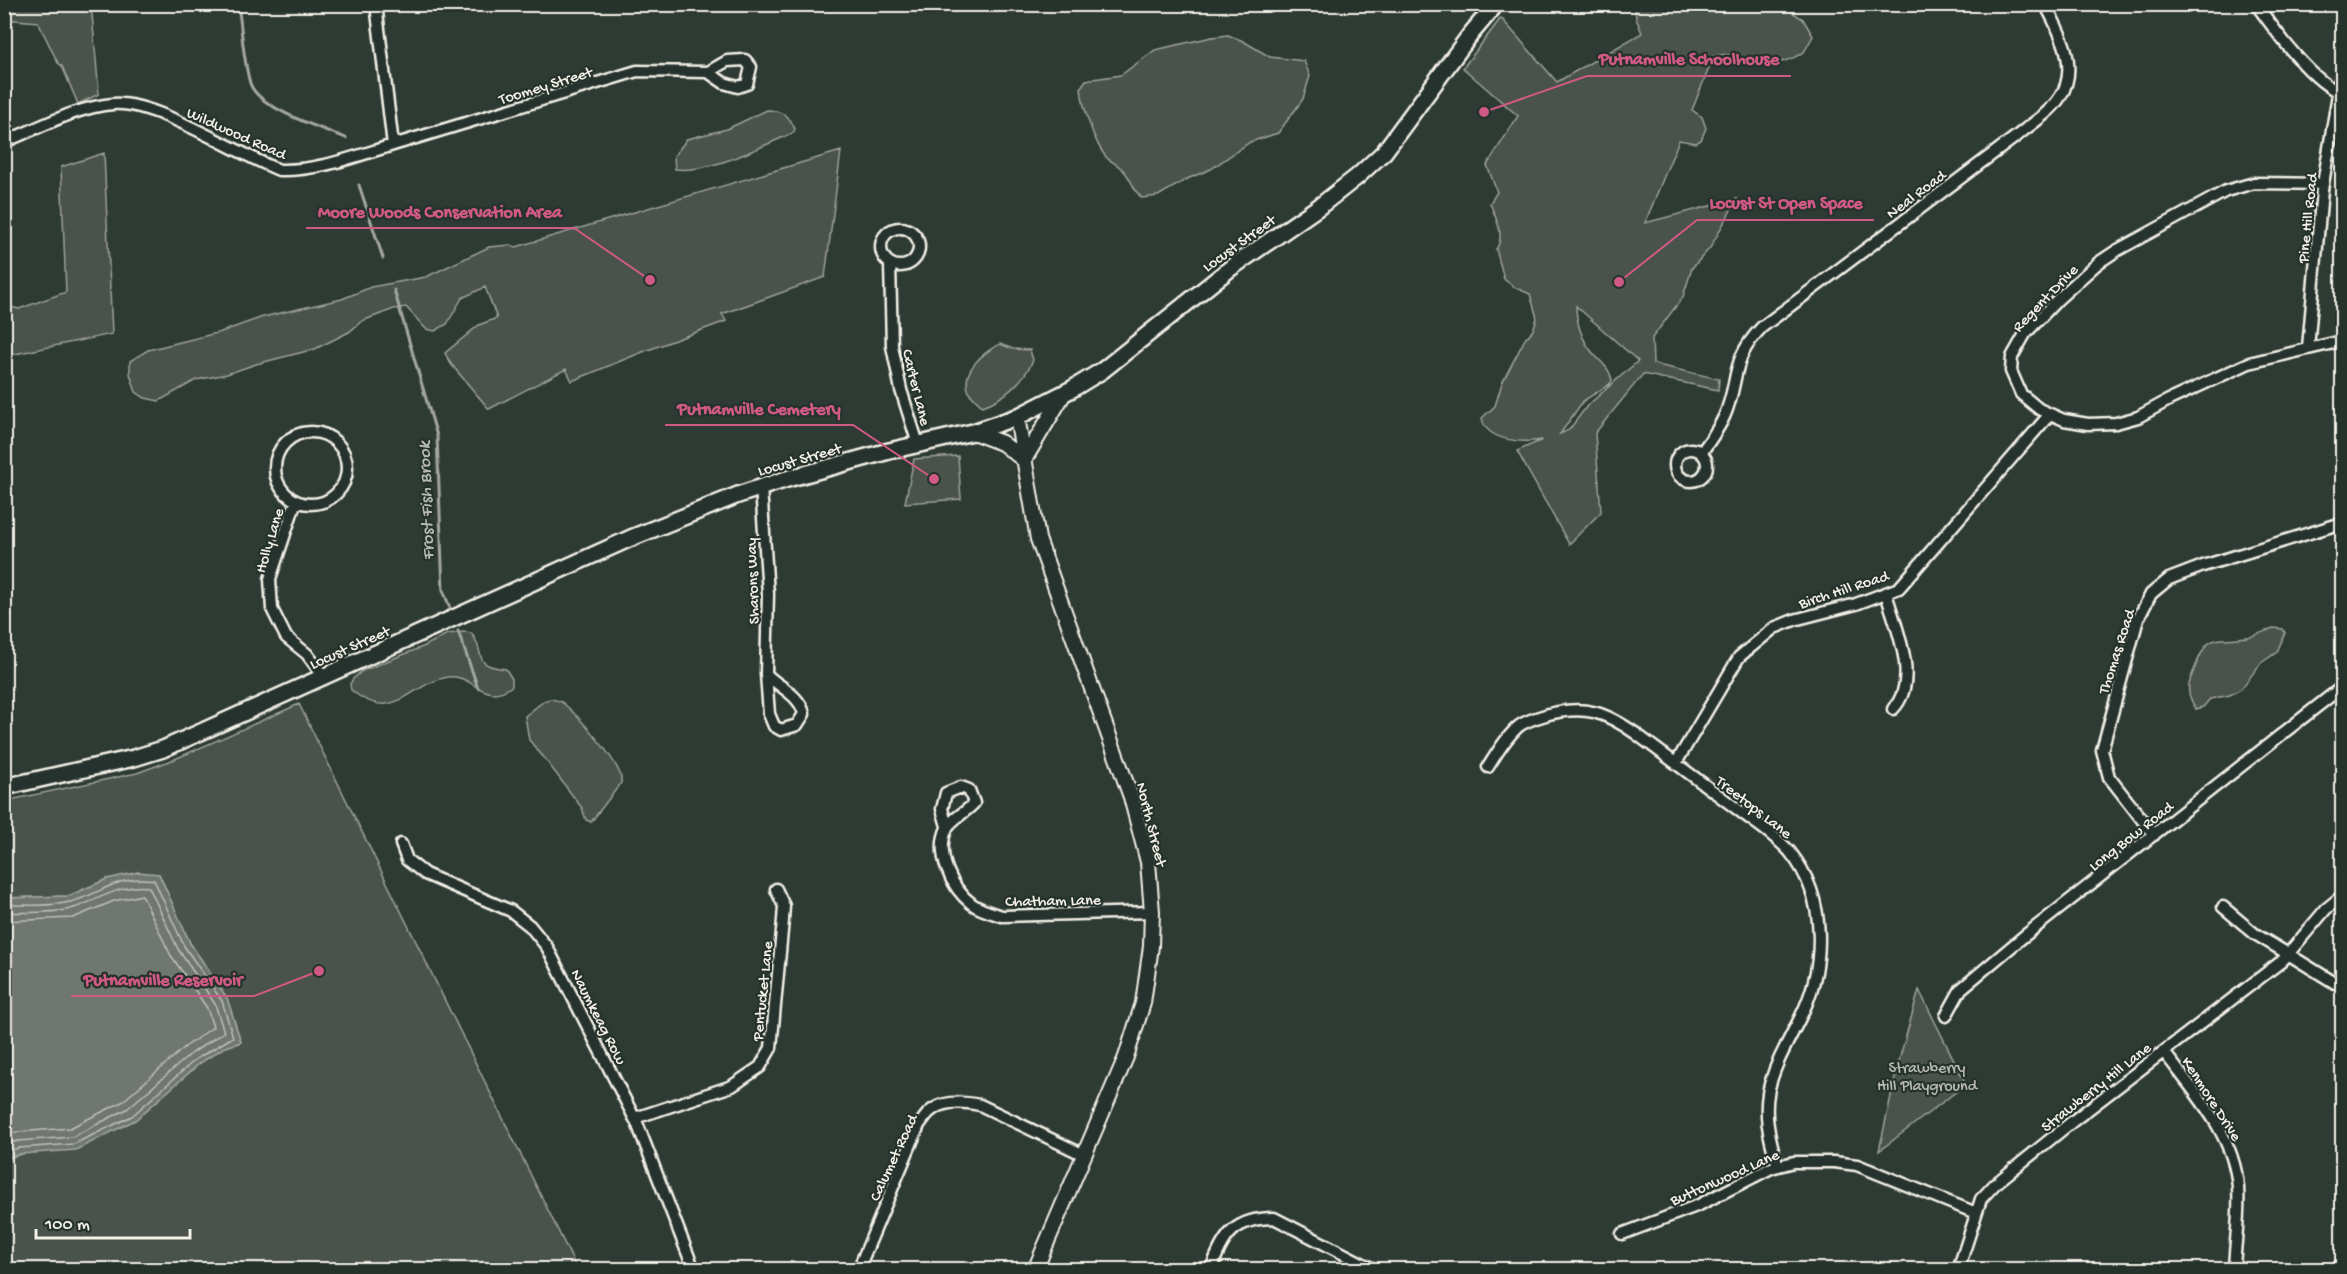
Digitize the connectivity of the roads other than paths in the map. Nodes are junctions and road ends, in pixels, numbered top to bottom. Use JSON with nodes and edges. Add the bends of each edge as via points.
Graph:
{"nodes":[{"id":1,"x":376,"y":4,"type":"edge"},
{"id":2,"x":2045,"y":4,"type":"edge"},
{"id":3,"x":2256,"y":4,"type":"edge"},
{"id":4,"x":1491,"y":6,"type":"edge"},
{"id":5,"x":2343,"y":70,"type":"edge"},
{"id":6,"x":708,"y":72,"type":"dead end"},
{"id":7,"x":2340,"y":92,"type":"edge"},
{"id":8,"x":4,"y":142,"type":"edge"},
{"id":9,"x":393,"y":145,"type":"junction"},
{"id":10,"x":2323,"y":184,"type":"junction"},
{"id":11,"x":890,"y":264,"type":"dead end"},
{"id":12,"x":2343,"y":341,"type":"edge"},
{"id":13,"x":2308,"y":348,"type":"junction"},
{"id":14,"x":1063,"y":395,"type":"junction"},
{"id":15,"x":2050,"y":414,"type":"junction"},
{"id":16,"x":1017,"y":417,"type":"junction"},
{"id":17,"x":974,"y":432,"type":"junction"},
{"id":18,"x":918,"y":444,"type":"junction"},
{"id":19,"x":1701,"y":453,"type":"dead end"},
{"id":20,"x":1024,"y":460,"type":"junction"},
{"id":21,"x":761,"y":487,"type":"junction"},
{"id":22,"x":296,"y":501,"type":"junction"},
{"id":23,"x":2343,"y":523,"type":"edge"},
{"id":24,"x":1887,"y":593,"type":"junction"},
{"id":25,"x":766,"y":674,"type":"junction"},
{"id":26,"x":324,"y":677,"type":"junction"},
{"id":27,"x":2343,"y":687,"type":"edge"},
{"id":28,"x":1893,"y":710,"type":"dead end"},
{"id":29,"x":1676,"y":763,"type":"junction"},
{"id":30,"x":1488,"y":766,"type":"dead end"},
{"id":31,"x":4,"y":787,"type":"edge"},
{"id":32,"x":947,"y":826,"type":"dead end"},
{"id":33,"x":2154,"y":835,"type":"junction"},
{"id":34,"x":401,"y":844,"type":"dead end"},
{"id":35,"x":776,"y":889,"type":"dead end"},
{"id":36,"x":2343,"y":896,"type":"edge"},
{"id":37,"x":2223,"y":908,"type":"dead end"},
{"id":38,"x":1152,"y":912,"type":"junction"},
{"id":39,"x":2288,"y":954,"type":"junction"},
{"id":40,"x":2343,"y":984,"type":"edge"},
{"id":41,"x":1946,"y":1016,"type":"dead end"},
{"id":42,"x":2164,"y":1052,"type":"junction"},
{"id":43,"x":635,"y":1118,"type":"junction"},
{"id":44,"x":1084,"y":1155,"type":"junction"},
{"id":45,"x":1778,"y":1166,"type":"junction"},
{"id":46,"x":1976,"y":1213,"type":"junction"},
{"id":47,"x":1622,"y":1234,"type":"dead end"},
{"id":48,"x":694,"y":1269,"type":"edge"},
{"id":49,"x":858,"y":1269,"type":"edge"},
{"id":50,"x":1035,"y":1269,"type":"edge"},
{"id":51,"x":1211,"y":1269,"type":"edge"},
{"id":52,"x":1375,"y":1269,"type":"edge"},
{"id":53,"x":1958,"y":1269,"type":"edge"},
{"id":54,"x":2234,"y":1269,"type":"edge"}],
"edges":[{"from":1,"to":9,"type":"street"},
{"from":2,"to":19,"type":"street","name":"Neal Road","via":[[2062,38],[2069,69],[2060,97],[2018,135],[1762,327],[1749,340],[1738,361],[1724,417]]},
{"from":3,"to":7,"type":"street","via":[[2302,61]]},
{"from":4,"to":14,"type":"main road","name":"Locust Street","via":[[1384,152],[1358,176],[1232,267],[1102,370]]},
{"from":5,"to":7,"type":"street","name":"Pine Hill Road"},
{"from":6,"to":9,"type":"street","name":"Toomey Street","via":[[637,71]]},
{"from":7,"to":10,"type":"street","name":"Pine Hill Road"},
{"from":8,"to":9,"type":"street","name":"Wildwood Road","via":[[67,117],[116,104],[155,113],[279,170],[319,167]]},
{"from":10,"to":13,"type":"street","name":"Pine Hill Road"},
{"from":10,"to":15,"type":"street","name":"Regent Drive","via":[[2254,183],[2226,191],[2098,263],[2025,334],[2012,357],[2011,371],[2021,394]]},
{"from":11,"to":18,"type":"street","name":"Carter Lane","via":[[892,346]]},
{"from":12,"to":13,"type":"street","name":"Regent Drive"},
{"from":13,"to":15,"type":"street","name":"Regent Drive","via":[[2249,363],[2138,417],[2116,423],[2088,424]]},
{"from":14,"to":16,"type":"main road","name":"Locust Street"},
{"from":14,"to":20,"type":"street"},
{"from":15,"to":24,"type":"street","name":"Birch Hill Road","via":[[1899,588]]},
{"from":16,"to":17,"type":"main road","name":"Locust Street"},
{"from":16,"to":20,"type":"street","name":"North Street"},
{"from":17,"to":18,"type":"main road","name":"Locust Street"},
{"from":17,"to":20,"type":"street","via":[[1002,443]]},
{"from":18,"to":21,"type":"main road","name":"Locust Street"},
{"from":20,"to":38,"type":"street","name":"North Street","via":[[1038,539],[1141,830]]},
{"from":21,"to":25,"type":"street","name":"Sharons Way","via":[[768,594]]},
{"from":21,"to":26,"type":"main road","name":"Locust Street","via":[[631,538]]},
{"from":22,"to":22,"type":"street","name":"Holly Lane","via":[[326,501],[335,496],[346,479],[348,468],[342,449],[324,434],[300,434],[289,440],[276,460],[279,484]]},
{"from":22,"to":26,"type":"street","name":"Holly Lane","via":[[270,579],[272,609],[286,637],[307,654]]},
{"from":23,"to":33,"type":"street","name":"Thomas Road","via":[[2169,579],[2151,594],[2138,619],[2102,750],[2109,777]]},
{"from":24,"to":28,"type":"street","via":[[1905,672],[1901,698]]},
{"from":24,"to":29,"type":"street","name":"Birch Hill Road","via":[[1794,620],[1756,641],[1739,657]]},
{"from":25,"to":25,"type":"street","name":"Sharons Way","via":[[770,720],[780,730],[791,728],[802,720],[802,707]]},
{"from":26,"to":31,"type":"main road","name":"Locust Street","via":[[134,759]]},
{"from":27,"to":33,"type":"street","name":"Long Bow Road"},
{"from":29,"to":30,"type":"street","name":"Treetops Lane","via":[[1622,724],[1575,708],[1534,718],[1520,726]]},
{"from":29,"to":45,"type":"street","name":"Treetops Lane","via":[[1783,846],[1804,874],[1813,901],[1819,940],[1812,988],[1772,1073],[1767,1095],[1769,1135]]},
{"from":32,"to":38,"type":"street","name":"Chatham Lane","via":[[944,842],[950,878],[971,904],[986,911],[1002,916]]},
{"from":33,"to":41,"type":"street","name":"Long Bow Road","via":[[1961,989]]},
{"from":34,"to":43,"type":"street","name":"Naumkeag Row","via":[[407,860],[424,874],[511,911],[530,926],[547,947]]},
{"from":35,"to":43,"type":"street","name":"Pentucket Lane","via":[[784,906],[783,920],[771,1048],[760,1067],[732,1086]]},
{"from":36,"to":39,"type":"street","name":"Strawberry Hill Lane","via":[[2326,909]]},
{"from":37,"to":39,"type":"street"},
{"from":38,"to":44,"type":"street","name":"North Street","via":[[1143,1003],[1126,1057]]},
{"from":39,"to":40,"type":"street"},
{"from":39,"to":42,"type":"street","name":"Strawberry Hill Lane"},
{"from":42,"to":46,"type":"street","name":"Strawberry Hill Lane","via":[[1995,1184],[1981,1199]]},
{"from":42,"to":54,"type":"street","name":"Kenmore Drive","via":[[2223,1135],[2232,1154],[2238,1187]]},
{"from":43,"to":48,"type":"street","name":"Naumkeag Row"},
{"from":44,"to":49,"type":"street","name":"Calumet Road","via":[[980,1105],[963,1102],[932,1110],[920,1125]]},
{"from":44,"to":50,"type":"street","name":"North Street"},
{"from":45,"to":46,"type":"street","name":"Buttonwood Lane","via":[[1804,1162],[1857,1165]]},
{"from":45,"to":47,"type":"street","name":"Buttonwood Lane","via":[[1699,1204]]},
{"from":46,"to":53,"type":"street","name":"Strawberry Hill Lane"},
{"from":51,"to":52,"type":"street","via":[[1229,1233],[1256,1218],[1274,1218]]}]}
